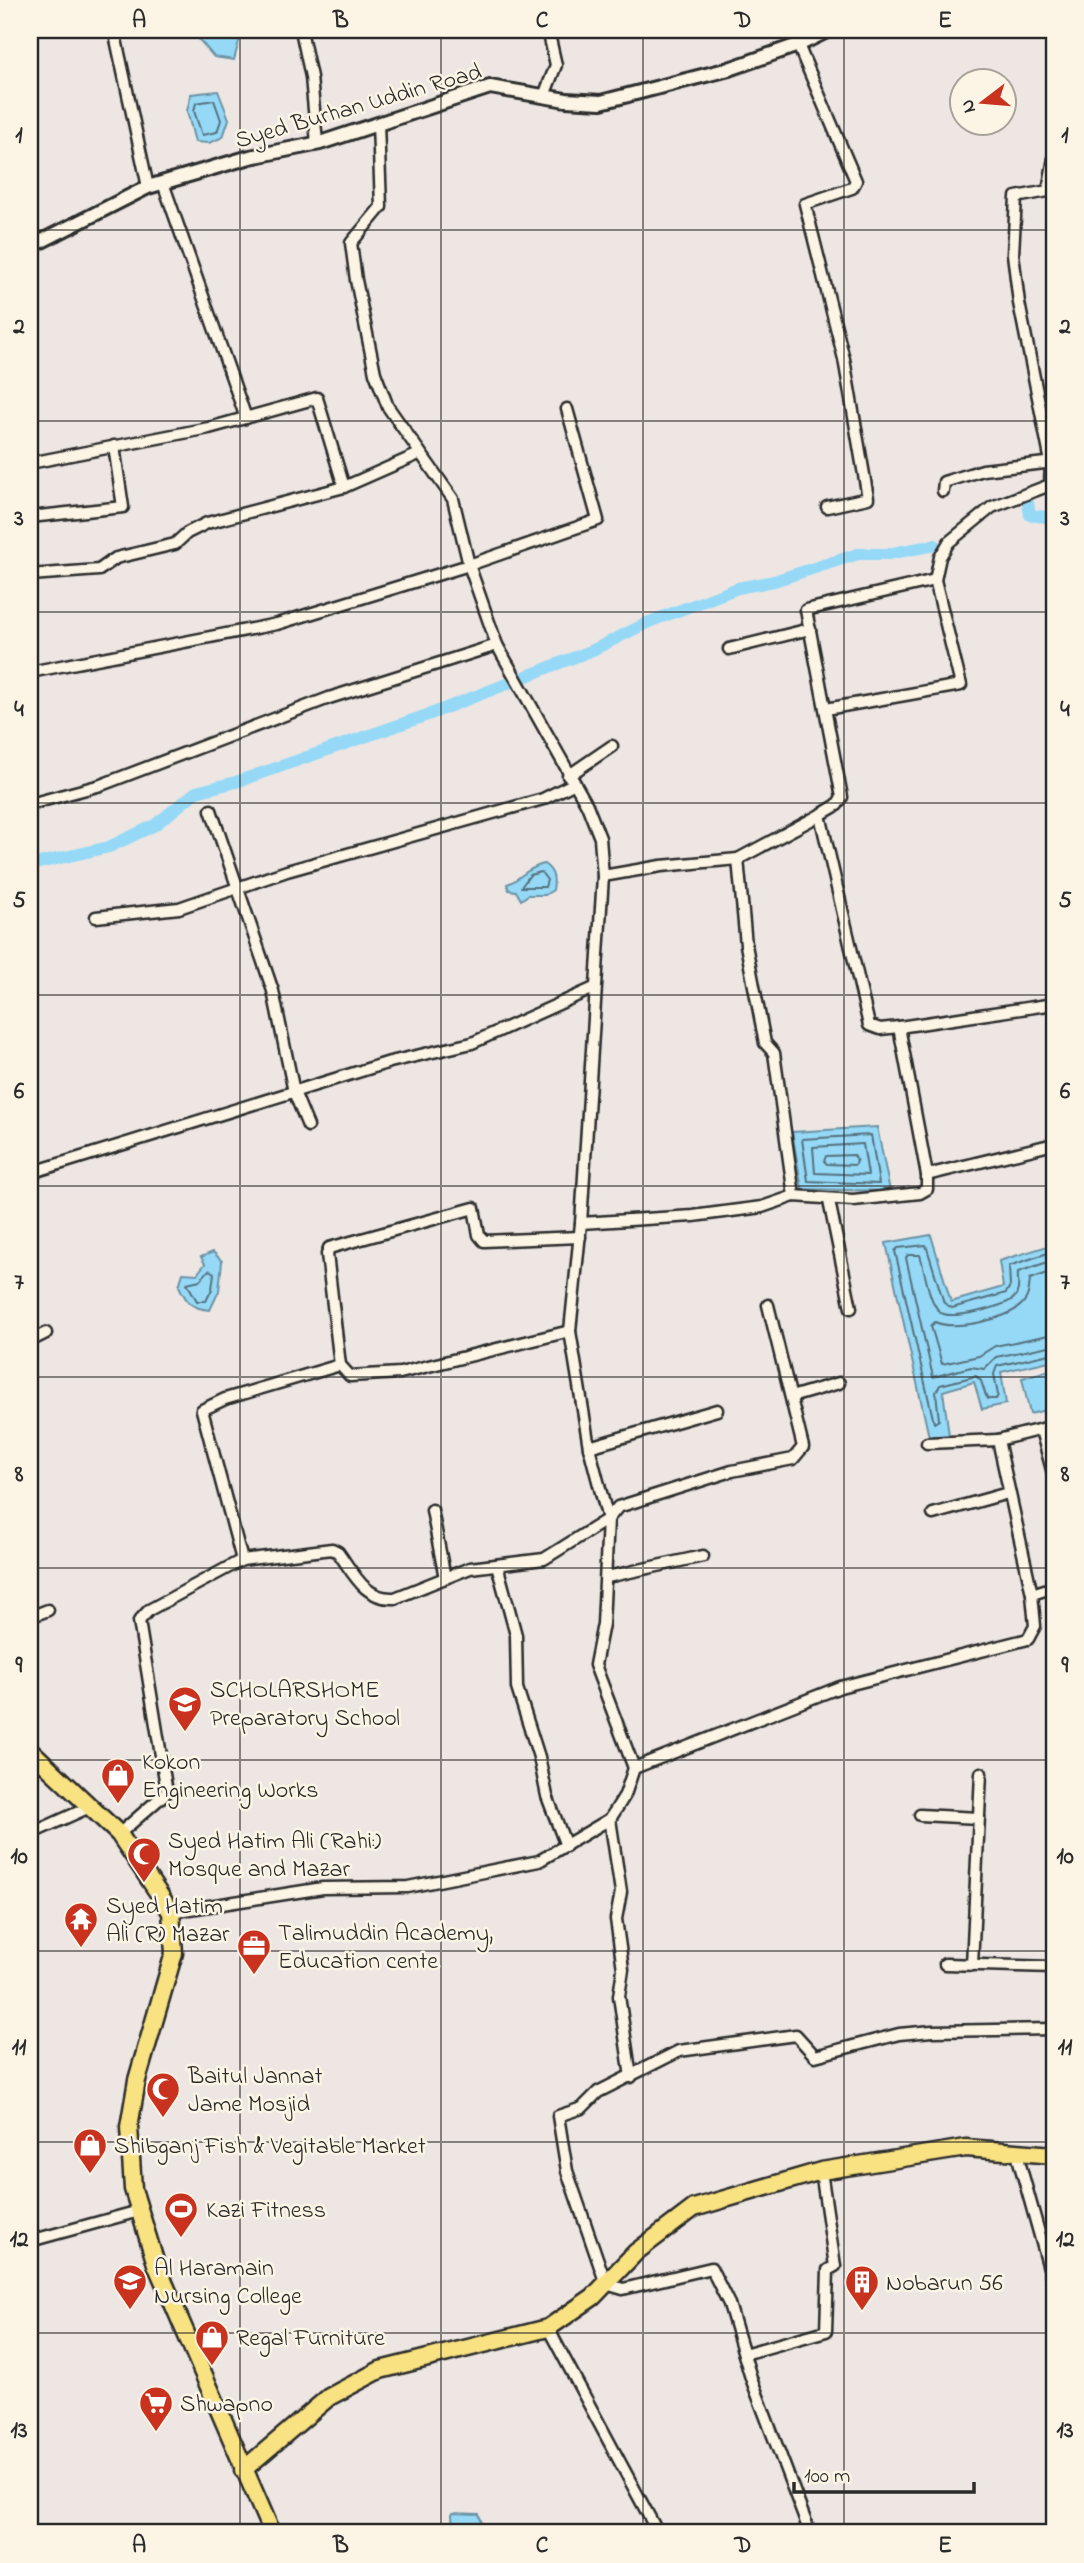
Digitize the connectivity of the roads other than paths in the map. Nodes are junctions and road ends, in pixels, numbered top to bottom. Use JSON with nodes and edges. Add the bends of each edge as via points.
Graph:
{"nodes":[{"id":1,"x":114,"y":30,"type":"edge"},
{"id":2,"x":301,"y":30,"type":"edge"},
{"id":3,"x":548,"y":30,"type":"edge"},
{"id":4,"x":826,"y":30,"type":"edge"},
{"id":5,"x":798,"y":45,"type":"junction"},
{"id":6,"x":544,"y":96,"type":"junction"},
{"id":7,"x":377,"y":122,"type":"junction"},
{"id":8,"x":317,"y":143,"type":"junction"},
{"id":9,"x":1054,"y":158,"type":"edge"},
{"id":10,"x":163,"y":183,"type":"junction"},
{"id":11,"x":148,"y":187,"type":"junction"},
{"id":12,"x":30,"y":247,"type":"edge"},
{"id":13,"x":567,"y":409,"type":"dead end"},
{"id":14,"x":246,"y":418,"type":"junction"},
{"id":15,"x":114,"y":446,"type":"junction"},
{"id":16,"x":419,"y":454,"type":"junction"},
{"id":17,"x":1052,"y":462,"type":"edge"},
{"id":18,"x":30,"y":463,"type":"edge"},
{"id":19,"x":344,"y":487,"type":"junction"},
{"id":20,"x":943,"y":491,"type":"dead end"},
{"id":21,"x":827,"y":507,"type":"dead end"},
{"id":22,"x":30,"y":517,"type":"edge"},
{"id":23,"x":469,"y":565,"type":"junction"},
{"id":24,"x":30,"y":575,"type":"edge"},
{"id":25,"x":934,"y":580,"type":"junction"},
{"id":26,"x":810,"y":629,"type":"junction"},
{"id":27,"x":497,"y":645,"type":"junction"},
{"id":28,"x":729,"y":649,"type":"dead end"},
{"id":29,"x":30,"y":673,"type":"edge"},
{"id":30,"x":826,"y":709,"type":"junction"},
{"id":31,"x":612,"y":746,"type":"dead end"},
{"id":32,"x":571,"y":780,"type":"junction"},
{"id":33,"x":30,"y":804,"type":"edge"},
{"id":34,"x":211,"y":810,"type":"dead end"},
{"id":35,"x":820,"y":815,"type":"junction"},
{"id":36,"x":738,"y":859,"type":"junction"},
{"id":37,"x":603,"y":876,"type":"junction"},
{"id":38,"x":238,"y":887,"type":"junction"},
{"id":39,"x":96,"y":917,"type":"dead end"},
{"id":40,"x":594,"y":988,"type":"junction"},
{"id":41,"x":1054,"y":1004,"type":"edge"},
{"id":42,"x":899,"y":1027,"type":"junction"},
{"id":43,"x":294,"y":1092,"type":"junction"},
{"id":44,"x":308,"y":1126,"type":"dead end"},
{"id":45,"x":1054,"y":1144,"type":"edge"},
{"id":46,"x":30,"y":1173,"type":"edge"},
{"id":47,"x":927,"y":1175,"type":"junction"},
{"id":48,"x":794,"y":1196,"type":"junction"},
{"id":49,"x":830,"y":1201,"type":"junction"},
{"id":50,"x":581,"y":1223,"type":"junction"},
{"id":51,"x":580,"y":1237,"type":"junction"},
{"id":52,"x":768,"y":1305,"type":"dead end"},
{"id":53,"x":851,"y":1308,"type":"dead end"},
{"id":54,"x":570,"y":1331,"type":"junction"},
{"id":55,"x":46,"y":1333,"type":"dead end"},
{"id":56,"x":30,"y":1341,"type":"edge"},
{"id":57,"x":340,"y":1365,"type":"junction"},
{"id":58,"x":839,"y":1383,"type":"dead end"},
{"id":59,"x":791,"y":1397,"type":"junction"},
{"id":60,"x":717,"y":1410,"type":"dead end"},
{"id":61,"x":1054,"y":1426,"type":"edge"},
{"id":62,"x":1041,"y":1430,"type":"junction"},
{"id":63,"x":998,"y":1440,"type":"junction"},
{"id":64,"x":927,"y":1443,"type":"dead end"},
{"id":65,"x":589,"y":1447,"type":"junction"},
{"id":66,"x":1054,"y":1477,"type":"edge"},
{"id":67,"x":1008,"y":1493,"type":"junction"},
{"id":68,"x":432,"y":1510,"type":"dead end"},
{"id":69,"x":933,"y":1514,"type":"dead end"},
{"id":70,"x":608,"y":1519,"type":"junction"},
{"id":71,"x":703,"y":1556,"type":"dead end"},
{"id":72,"x":242,"y":1560,"type":"junction"},
{"id":73,"x":497,"y":1565,"type":"junction"},
{"id":74,"x":607,"y":1577,"type":"junction"},
{"id":75,"x":445,"y":1578,"type":"junction"},
{"id":76,"x":1054,"y":1587,"type":"edge"},
{"id":77,"x":1032,"y":1594,"type":"junction"},
{"id":78,"x":48,"y":1610,"type":"dead end"},
{"id":79,"x":30,"y":1617,"type":"edge"},
{"id":80,"x":30,"y":1750,"type":"edge"},
{"id":81,"x":634,"y":1768,"type":"junction"},
{"id":82,"x":981,"y":1773,"type":"dead end"},
{"id":83,"x":92,"y":1806,"type":"junction"},
{"id":84,"x":920,"y":1815,"type":"dead end"},
{"id":85,"x":979,"y":1818,"type":"junction"},
{"id":86,"x":610,"y":1819,"type":"junction"},
{"id":87,"x":30,"y":1834,"type":"edge"},
{"id":88,"x":119,"y":1834,"type":"junction"},
{"id":89,"x":566,"y":1846,"type":"junction"},
{"id":90,"x":171,"y":1912,"type":"junction"},
{"id":91,"x":945,"y":1964,"type":"dead end"},
{"id":92,"x":972,"y":1965,"type":"junction"},
{"id":93,"x":1054,"y":1967,"type":"edge"},
{"id":94,"x":1054,"y":2029,"type":"edge"},
{"id":95,"x":631,"y":2077,"type":"junction"},
{"id":96,"x":1017,"y":2154,"type":"junction"},
{"id":97,"x":1054,"y":2155,"type":"edge"},
{"id":98,"x":821,"y":2171,"type":"junction"},
{"id":99,"x":139,"y":2211,"type":"junction"},
{"id":100,"x":30,"y":2241,"type":"edge"},
{"id":101,"x":606,"y":2284,"type":"junction"},
{"id":102,"x":1054,"y":2286,"type":"edge"},
{"id":103,"x":548,"y":2328,"type":"junction"},
{"id":104,"x":744,"y":2354,"type":"junction"},
{"id":105,"x":243,"y":2470,"type":"junction"},
{"id":106,"x":272,"y":2533,"type":"edge"},
{"id":107,"x":659,"y":2533,"type":"edge"},
{"id":108,"x":810,"y":2533,"type":"edge"}],
"edges":[{"from":1,"to":11,"type":"street"},
{"from":2,"to":8,"type":"street"},
{"from":3,"to":6,"type":"street","via":[[556,65]]},
{"from":4,"to":5,"type":"street","name":"Syed Burhan Uddin Road"},
{"from":5,"to":6,"type":"street","name":"Syed Burhan Uddin Road","via":[[729,69],[601,102]]},
{"from":5,"to":21,"type":"street","via":[[856,181],[852,188],[805,204],[844,359],[868,498]]},
{"from":6,"to":7,"type":"street","name":"Syed Burhan Uddin Road","via":[[490,87]]},
{"from":7,"to":8,"type":"street","name":"Syed Burhan Uddin Road"},
{"from":7,"to":16,"type":"street","via":[[381,207],[351,243],[354,268],[375,373],[388,407]]},
{"from":8,"to":10,"type":"street","name":"Syed Burhan Uddin Road"},
{"from":9,"to":17,"type":"street","via":[[1048,191],[1016,197],[1013,254]]},
{"from":10,"to":11,"type":"street","name":"Syed Burhan Uddin Road"},
{"from":10,"to":14,"type":"street"},
{"from":11,"to":12,"type":"street","name":"Syed Burhan Uddin Road"},
{"from":13,"to":23,"type":"street","via":[[598,520]]},
{"from":14,"to":15,"type":"street"},
{"from":14,"to":19,"type":"street","via":[[317,398]]},
{"from":15,"to":18,"type":"street"},
{"from":15,"to":22,"type":"street","via":[[123,507]]},
{"from":16,"to":19,"type":"street"},
{"from":16,"to":23,"type":"street","via":[[453,499]]},
{"from":17,"to":20,"type":"street","via":[[984,470],[944,482]]},
{"from":17,"to":25,"type":"street","via":[[1050,485],[992,507],[949,542]]},
{"from":19,"to":24,"type":"street","via":[[207,523],[175,544],[116,558],[99,570]]},
{"from":23,"to":27,"type":"street"},
{"from":23,"to":29,"type":"street","via":[[276,624]]},
{"from":25,"to":26,"type":"street","via":[[806,610]]},
{"from":25,"to":30,"type":"street","via":[[961,685]]},
{"from":26,"to":28,"type":"street"},
{"from":26,"to":30,"type":"street"},
{"from":27,"to":32,"type":"street"},
{"from":27,"to":33,"type":"street","via":[[329,698],[101,785]]},
{"from":30,"to":35,"type":"street","via":[[842,797]]},
{"from":31,"to":32,"type":"street"},
{"from":32,"to":37,"type":"street","via":[[600,838]]},
{"from":32,"to":38,"type":"street","via":[[542,799]]},
{"from":34,"to":38,"type":"street"},
{"from":35,"to":36,"type":"street"},
{"from":35,"to":42,"type":"street","via":[[869,1025]]},
{"from":36,"to":37,"type":"street"},
{"from":36,"to":48,"type":"street","via":[[746,945],[765,1043],[774,1053]]},
{"from":37,"to":40,"type":"street"},
{"from":38,"to":39,"type":"street","via":[[179,908]]},
{"from":38,"to":43,"type":"street","via":[[273,990]]},
{"from":40,"to":43,"type":"street","via":[[472,1044],[390,1062]]},
{"from":40,"to":50,"type":"street"},
{"from":41,"to":42,"type":"street"},
{"from":42,"to":47,"type":"street"},
{"from":43,"to":44,"type":"street"},
{"from":43,"to":46,"type":"street"},
{"from":45,"to":47,"type":"street"},
{"from":47,"to":49,"type":"street","via":[[927,1189],[920,1193]]},
{"from":48,"to":49,"type":"street"},
{"from":48,"to":50,"type":"street","via":[[762,1207],[693,1216]]},
{"from":49,"to":53,"type":"street"},
{"from":50,"to":51,"type":"street"},
{"from":51,"to":54,"type":"street"},
{"from":51,"to":57,"type":"street","via":[[484,1241],[474,1208],[329,1248]]},
{"from":52,"to":59,"type":"street"},
{"from":54,"to":57,"type":"street","via":[[400,1373],[350,1376]]},
{"from":54,"to":65,"type":"street"},
{"from":55,"to":56,"type":"street"},
{"from":57,"to":72,"type":"street","via":[[202,1410]]},
{"from":58,"to":59,"type":"street"},
{"from":59,"to":70,"type":"street","via":[[803,1447],[793,1459],[732,1471],[618,1507]]},
{"from":60,"to":65,"type":"street"},
{"from":61,"to":62,"type":"street"},
{"from":62,"to":63,"type":"street"},
{"from":62,"to":66,"type":"street"},
{"from":63,"to":64,"type":"street"},
{"from":63,"to":67,"type":"street"},
{"from":65,"to":70,"type":"street"},
{"from":67,"to":69,"type":"street"},
{"from":67,"to":77,"type":"street"},
{"from":68,"to":75,"type":"street"},
{"from":70,"to":73,"type":"street","via":[[544,1559]]},
{"from":70,"to":74,"type":"street"},
{"from":71,"to":74,"type":"street"},
{"from":72,"to":75,"type":"street","via":[[332,1549],[370,1595],[381,1599]]},
{"from":72,"to":88,"type":"street","via":[[149,1611],[139,1621],[167,1792]]},
{"from":73,"to":75,"type":"street","via":[[470,1568]]},
{"from":73,"to":89,"type":"street","via":[[516,1635],[515,1674],[523,1712]]},
{"from":74,"to":81,"type":"street","via":[[595,1665]]},
{"from":76,"to":77,"type":"street"},
{"from":77,"to":81,"type":"street","via":[[1035,1626],[1028,1639],[840,1687]]},
{"from":78,"to":79,"type":"street"},
{"from":80,"to":83,"type":"main road"},
{"from":81,"to":86,"type":"street"},
{"from":82,"to":85,"type":"street"},
{"from":83,"to":87,"type":"street"},
{"from":83,"to":88,"type":"main road"},
{"from":84,"to":85,"type":"street"},
{"from":85,"to":92,"type":"street"},
{"from":86,"to":89,"type":"street"},
{"from":86,"to":95,"type":"street","via":[[621,1892],[616,1919],[623,1969],[619,1996]]},
{"from":88,"to":90,"type":"main road"},
{"from":89,"to":90,"type":"street","via":[[539,1861],[408,1887],[323,1888]]},
{"from":90,"to":99,"type":"main road","via":[[174,1953],[137,2080],[129,2127],[132,2189]]},
{"from":91,"to":92,"type":"street"},
{"from":92,"to":93,"type":"street"},
{"from":94,"to":95,"type":"street","via":[[910,2033],[815,2056],[796,2035],[724,2043],[679,2051]]},
{"from":95,"to":101,"type":"street","via":[[598,2092],[582,2108],[558,2116],[567,2171]]},
{"from":96,"to":97,"type":"main road"},
{"from":96,"to":98,"type":"main road","via":[[966,2148]]},
{"from":96,"to":102,"type":"street"},
{"from":98,"to":101,"type":"main road","via":[[694,2208],[636,2252]]},
{"from":98,"to":104,"type":"street","via":[[835,2266],[828,2270],[826,2331]]},
{"from":99,"to":100,"type":"street"},
{"from":99,"to":105,"type":"main road","via":[[156,2264]]},
{"from":101,"to":103,"type":"main road"},
{"from":101,"to":104,"type":"street","via":[[623,2289],[711,2267],[729,2304]]},
{"from":103,"to":105,"type":"main road","via":[[380,2370],[329,2397]]},
{"from":103,"to":107,"type":"street"},
{"from":104,"to":108,"type":"street"},
{"from":105,"to":106,"type":"main road"}]}
